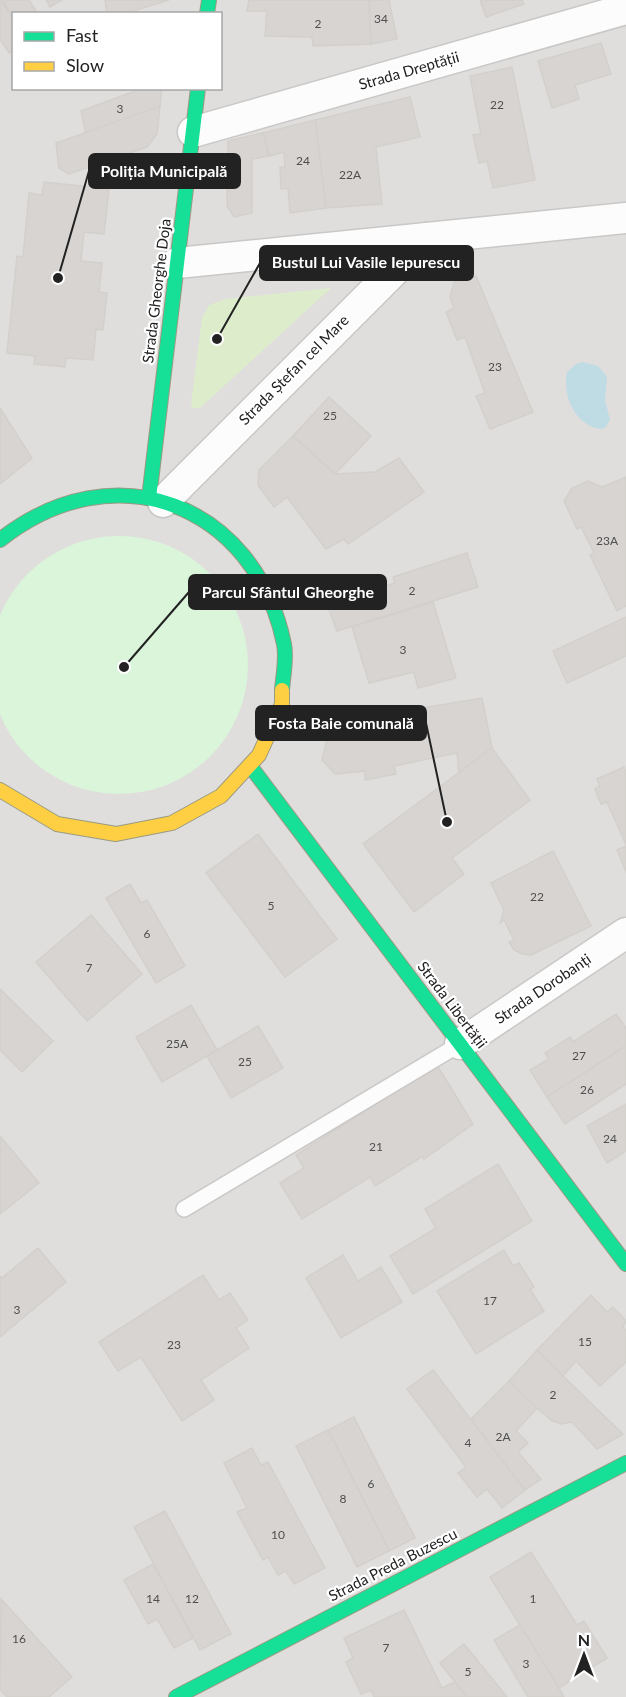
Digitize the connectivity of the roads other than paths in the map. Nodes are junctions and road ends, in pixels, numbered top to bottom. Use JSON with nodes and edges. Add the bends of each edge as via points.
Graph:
{"nodes":[{"id":1,"x":626,"y":9,"type":"edge"},
{"id":2,"x":198,"y":90,"type":"edge"},
{"id":3,"x":193,"y":132,"type":"junction"},
{"id":4,"x":626,"y":218,"type":"edge"},
{"id":5,"x":427,"y":238,"type":"junction"},
{"id":6,"x":177,"y":263,"type":"junction"},
{"id":7,"x":156,"y":500,"type":"junction"},
{"id":8,"x":0,"y":540,"type":"edge"},
{"id":9,"x":251,"y":767,"type":"junction"},
{"id":10,"x":0,"y":790,"type":"edge"},
{"id":11,"x":626,"y":933,"type":"edge"},
{"id":12,"x":460,"y":1044,"type":"junction"},
{"id":13,"x":184,"y":1209,"type":"dead end"},
{"id":14,"x":626,"y":1263,"type":"edge"},
{"id":15,"x":626,"y":1463,"type":"edge"},
{"id":16,"x":176,"y":1697,"type":"edge"}],
"edges":[{"from":1,"to":3,"type":"street","name":"Strada Dreptății"},
{"from":2,"to":3,"type":"street","name":"Strada Gheorghe Doja"},
{"from":3,"to":6,"type":"street","name":"Strada Gheorghe Doja"},
{"from":4,"to":5,"type":"street"},
{"from":5,"to":6,"type":"street"},
{"from":5,"to":7,"type":"street","name":"Strada Ștefan cel Mare"},
{"from":6,"to":7,"type":"street","name":"Strada Gheorghe Doja"},
{"from":7,"to":8,"type":"street","via":[[116,495],[69,501],[37,514]]},
{"from":7,"to":9,"type":"street","via":[[205,521],[233,542],[255,569],[276,611],[285,657],[283,692],[271,731]]},
{"from":9,"to":10,"type":"street","via":[[227,792],[198,812],[166,826],[131,834],[62,826],[30,812]]},
{"from":9,"to":12,"type":"street","name":"Strada Libertății"},
{"from":11,"to":12,"type":"street","name":"Strada Dorobanți"},
{"from":12,"to":13,"type":"lane"},
{"from":12,"to":14,"type":"street","name":"Strada Libertății"},
{"from":15,"to":16,"type":"street","name":"Strada Preda Buzescu"}]}
